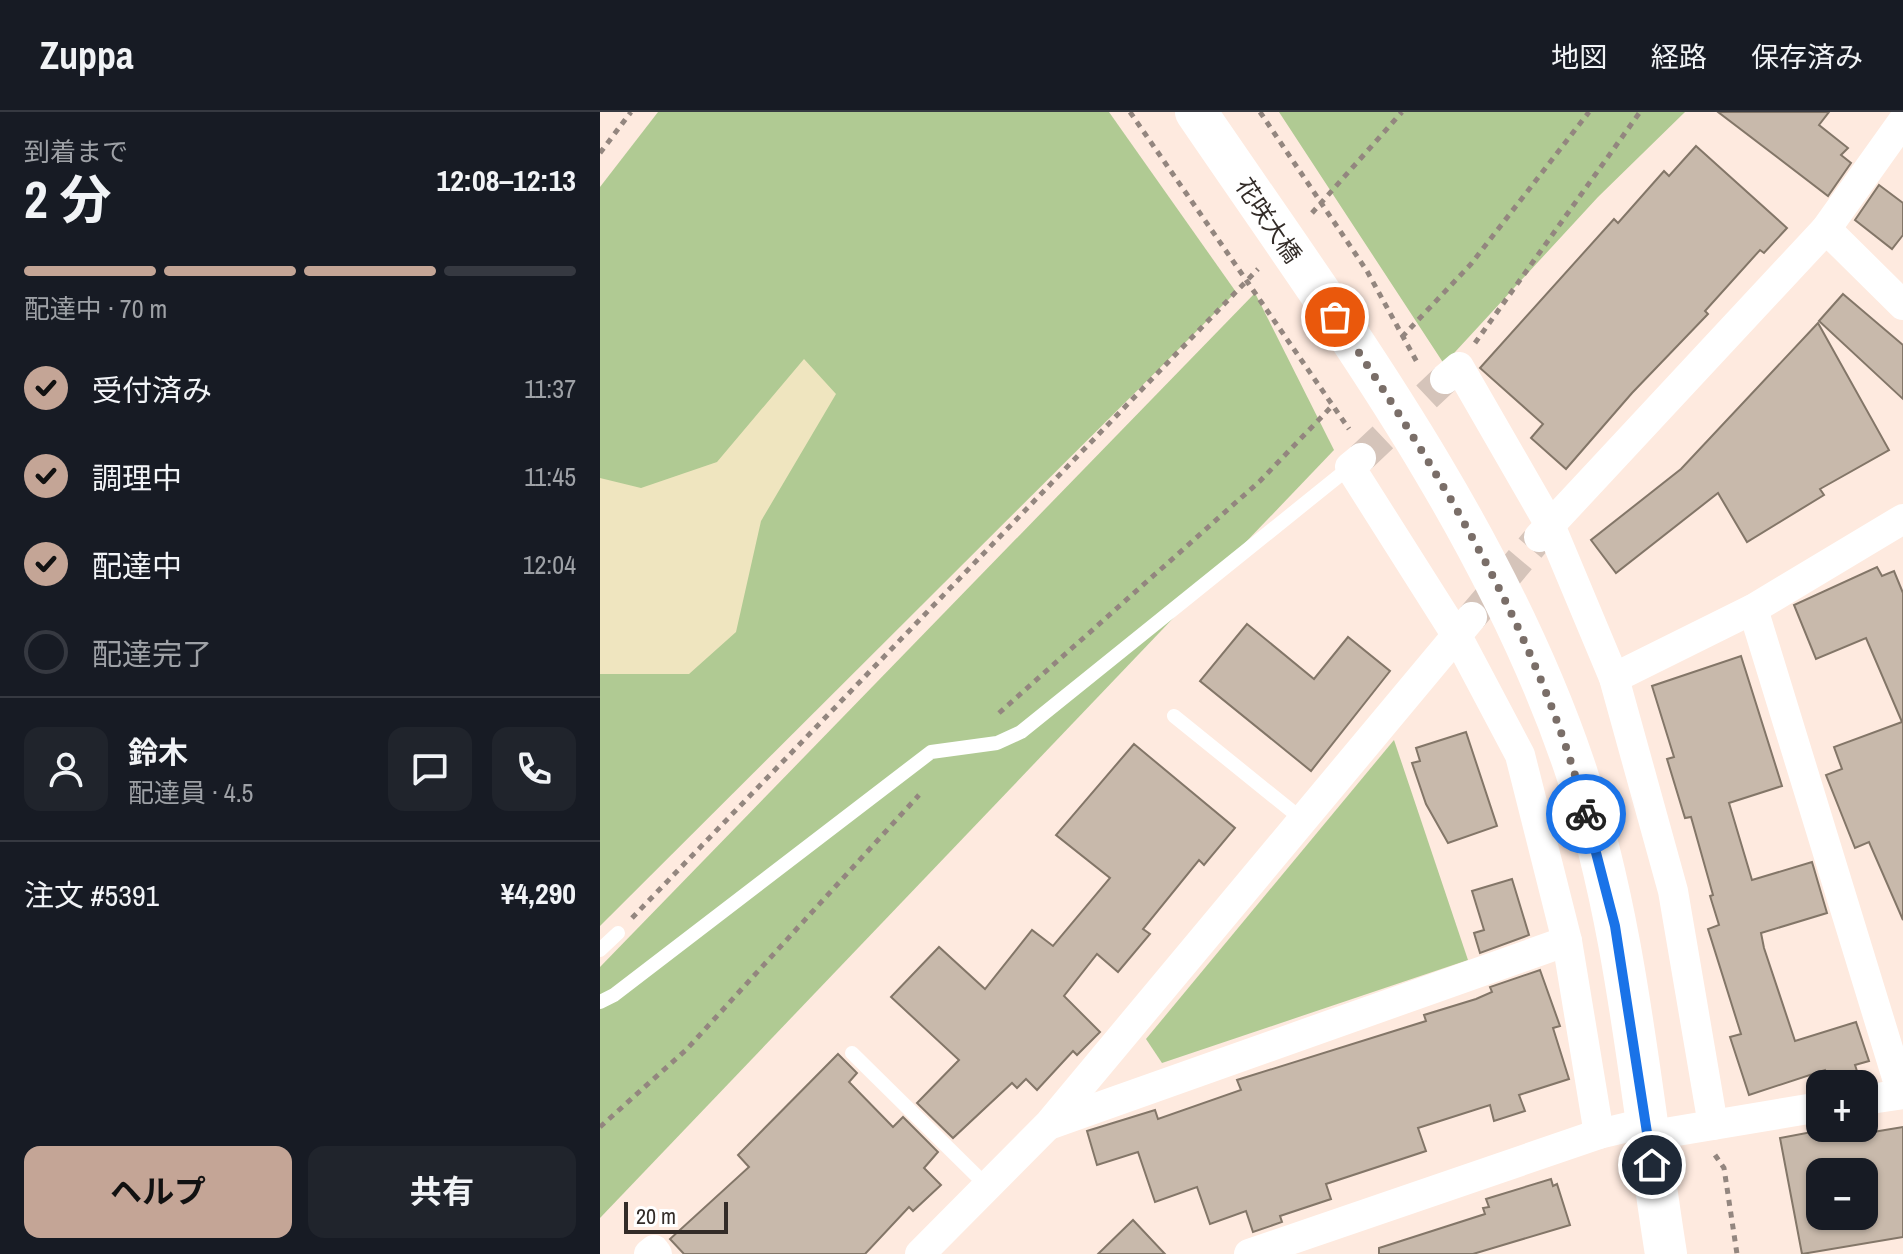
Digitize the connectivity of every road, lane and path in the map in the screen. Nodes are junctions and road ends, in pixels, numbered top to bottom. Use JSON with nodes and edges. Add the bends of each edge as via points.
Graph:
{"nodes":[{"id":1,"x":631,"y":112,"type":"edge"},
{"id":2,"x":1130,"y":112,"type":"edge"},
{"id":3,"x":1196,"y":112,"type":"edge"},
{"id":4,"x":1260,"y":112,"type":"edge"},
{"id":5,"x":1402,"y":112,"type":"edge"},
{"id":6,"x":1589,"y":112,"type":"edge"},
{"id":7,"x":1640,"y":112,"type":"edge"},
{"id":8,"x":1903,"y":121,"type":"edge"},
{"id":9,"x":600,"y":153,"type":"edge"},
{"id":10,"x":1302,"y":224,"type":"dead end"},
{"id":11,"x":1826,"y":229,"type":"junction"},
{"id":12,"x":1269,"y":258,"type":"dead end"},
{"id":13,"x":1367,"y":271,"type":"dead end"},
{"id":14,"x":1903,"y":305,"type":"edge"},
{"id":15,"x":1402,"y":337,"type":"dead end"},
{"id":16,"x":1452,"y":373,"type":"joint"},
{"id":17,"x":1345,"y":424,"type":"dead end"},
{"id":18,"x":1355,"y":462,"type":"joint"},
{"id":19,"x":1900,"y":529,"type":"edge"},
{"id":20,"x":1543,"y":533,"type":"junction"},
{"id":21,"x":1753,"y":609,"type":"junction"},
{"id":22,"x":1465,"y":626,"type":"junction"},
{"id":23,"x":1614,"y":678,"type":"junction"},
{"id":24,"x":1174,"y":716,"type":"dead end"},
{"id":25,"x":1304,"y":821,"type":"junction"},
{"id":26,"x":618,"y":933,"type":"joint"},
{"id":27,"x":1567,"y":941,"type":"junction"},
{"id":28,"x":600,"y":950,"type":"edge"},
{"id":29,"x":600,"y":1002,"type":"edge"},
{"id":30,"x":852,"y":1053,"type":"dead end"},
{"id":31,"x":1902,"y":1094,"type":"edge"},
{"id":32,"x":1878,"y":1098,"type":"edge"},
{"id":33,"x":1806,"y":1109,"type":"edge"},
{"id":34,"x":1049,"y":1124,"type":"junction"},
{"id":35,"x":1704,"y":1126,"type":"junction"},
{"id":36,"x":1646,"y":1130,"type":"junction"},
{"id":37,"x":1599,"y":1134,"type":"junction"},
{"id":38,"x":987,"y":1186,"type":"junction"},
{"id":39,"x":649,"y":1254,"type":"edge"},
{"id":40,"x":657,"y":1254,"type":"edge"},
{"id":41,"x":920,"y":1254,"type":"edge"},
{"id":42,"x":1249,"y":1254,"type":"edge"},
{"id":43,"x":1666,"y":1254,"type":"edge"},
{"id":44,"x":1737,"y":1254,"type":"edge"}],
"edges":[{"from":1,"to":9,"type":"path"},
{"from":2,"to":17,"type":"path"},
{"from":3,"to":36,"type":"street","name":"花咲大橋","via":[[1370,368],[1491,569],[1518,624],[1574,766],[1615,926]]},
{"from":4,"to":13,"type":"path"},
{"from":5,"to":10,"type":"path"},
{"from":6,"to":15,"type":"path","via":[[1471,264]]},
{"from":7,"to":16,"type":"path"},
{"from":8,"to":11,"type":"street"},
{"from":11,"to":14,"type":"street"},
{"from":11,"to":20,"type":"street"},
{"from":12,"to":26,"type":"path"},
{"from":16,"to":20,"type":"street"},
{"from":18,"to":22,"type":"street"},
{"from":18,"to":29,"type":"lane","via":[[1021,732],[997,743],[942,748],[920,759]]},
{"from":19,"to":21,"type":"street"},
{"from":20,"to":23,"type":"street"},
{"from":21,"to":23,"type":"street"},
{"from":21,"to":31,"type":"street"},
{"from":22,"to":25,"type":"street"},
{"from":22,"to":27,"type":"street","via":[[1520,755]]},
{"from":23,"to":35,"type":"street","via":[[1673,891]]},
{"from":24,"to":25,"type":"lane"},
{"from":25,"to":34,"type":"street"},
{"from":26,"to":28,"type":"lane"},
{"from":27,"to":34,"type":"street"},
{"from":27,"to":37,"type":"street"},
{"from":30,"to":38,"type":"lane"},
{"from":31,"to":32,"type":"street"},
{"from":33,"to":35,"type":"street"},
{"from":34,"to":38,"type":"street"},
{"from":35,"to":36,"type":"street"},
{"from":35,"to":44,"type":"path","via":[[1724,1168]]},
{"from":36,"to":37,"type":"street"},
{"from":36,"to":43,"type":"street","name":"花咲大橋"},
{"from":37,"to":42,"type":"street"},
{"from":38,"to":41,"type":"street"},
{"from":39,"to":40,"type":"street"}]}
